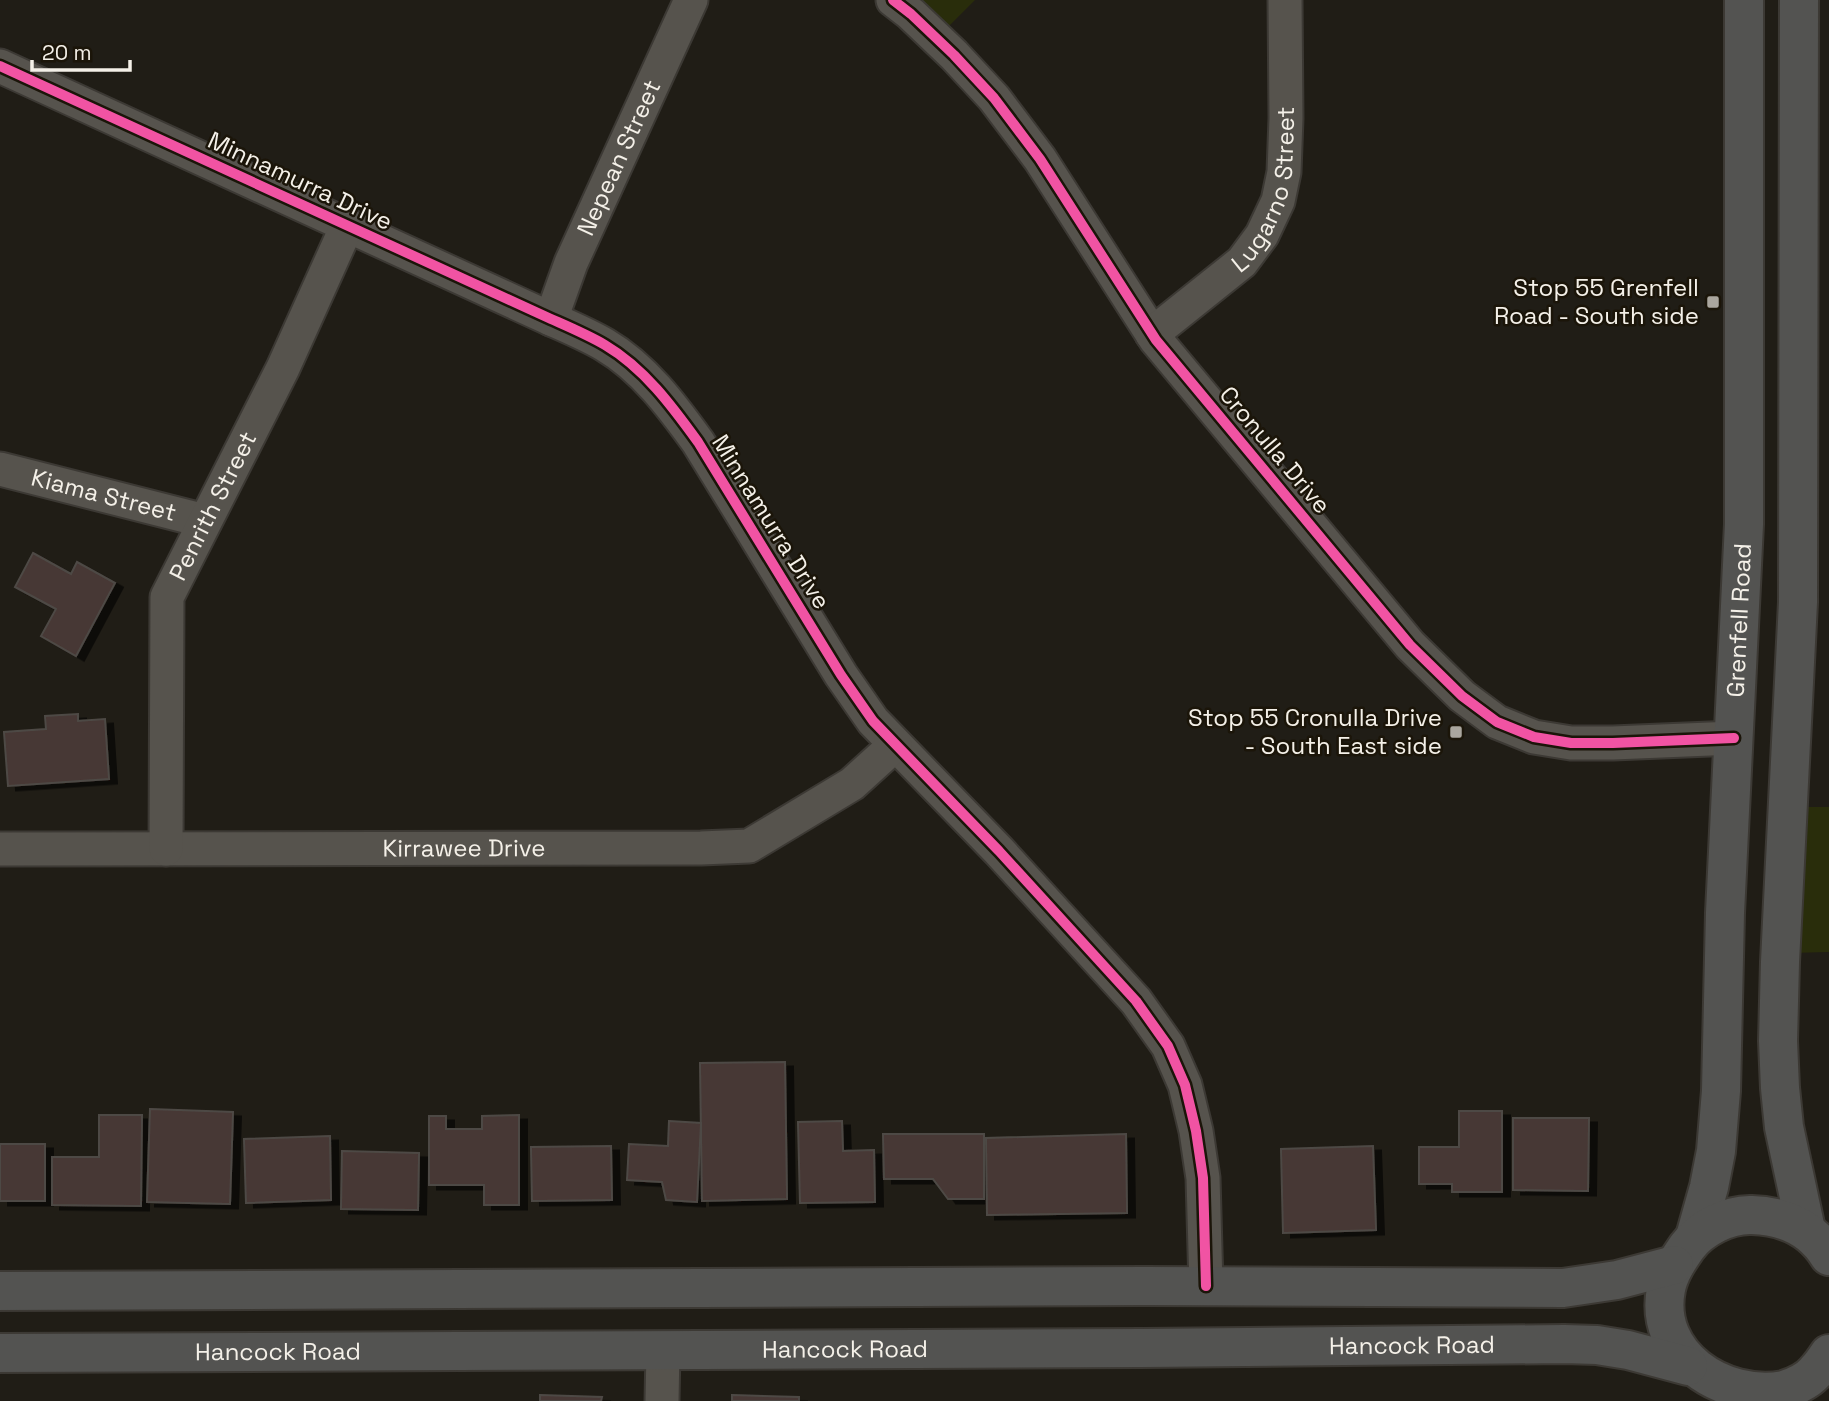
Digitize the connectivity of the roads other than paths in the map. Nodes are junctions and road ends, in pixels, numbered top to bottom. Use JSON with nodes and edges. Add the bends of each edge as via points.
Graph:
{"nodes":[{"id":1,"x":691,"y":0,"type":"edge"},
{"id":2,"x":893,"y":0,"type":"edge"},
{"id":3,"x":1284,"y":0,"type":"edge"},
{"id":4,"x":1744,"y":0,"type":"edge"},
{"id":5,"x":1799,"y":0,"type":"edge"},
{"id":6,"x":0,"y":66,"type":"edge"},
{"id":7,"x":347,"y":226,"type":"junction"},
{"id":8,"x":551,"y":318,"type":"junction"},
{"id":9,"x":1152,"y":334,"type":"junction"},
{"id":10,"x":0,"y":469,"type":"edge"},
{"id":11,"x":205,"y":521,"type":"junction"},
{"id":12,"x":1791,"y":736,"type":"junction"},
{"id":13,"x":1734,"y":738,"type":"junction"},
{"id":14,"x":895,"y":745,"type":"junction"},
{"id":15,"x":0,"y":849,"type":"edge"},
{"id":16,"x":166,"y":849,"type":"junction"},
{"id":17,"x":1821,"y":1245,"type":"edge"},
{"id":18,"x":1684,"y":1251,"type":"junction"},
{"id":19,"x":1206,"y":1286,"type":"junction"},
{"id":20,"x":0,"y":1291,"type":"edge"},
{"id":21,"x":663,"y":1350,"type":"junction"},
{"id":22,"x":0,"y":1353,"type":"edge"},
{"id":23,"x":1813,"y":1376,"type":"edge"},
{"id":24,"x":1701,"y":1382,"type":"edge"},
{"id":25,"x":662,"y":1401,"type":"edge"}],
"edges":[{"from":1,"to":8,"type":"street","name":"Nepean Street","via":[[571,263]]},
{"from":2,"to":9,"type":"street","name":"Cronulla Drive","via":[[994,98],[1040,159]]},
{"from":3,"to":9,"type":"street","name":"Lugarno Street","via":[[1284,172],[1278,201],[1262,235],[1242,262]]},
{"from":4,"to":13,"type":"main road","name":"Grenfell Road","via":[[1744,524]]},
{"from":5,"to":12,"type":"main road","via":[[1799,576]]},
{"from":6,"to":7,"type":"street","name":"Minnamurra Drive"},
{"from":7,"to":8,"type":"street","name":"Minnamurra Drive"},
{"from":7,"to":11,"type":"street","name":"Penrith Street","via":[[283,368]]},
{"from":8,"to":14,"type":"street","name":"Minnamurra Drive","via":[[633,365],[677,413],[841,675]]},
{"from":9,"to":13,"type":"street","name":"Cronulla Drive","via":[[1410,645],[1462,696],[1497,722],[1534,737],[1571,743]]},
{"from":10,"to":11,"type":"street","name":"Kiama Street"},
{"from":11,"to":16,"type":"street","name":"Penrith Street","via":[[167,597]]},
{"from":12,"to":13,"type":"main road"},
{"from":12,"to":17,"type":"main road","via":[[1780,962],[1780,1088],[1784,1127]]},
{"from":13,"to":18,"type":"main road","name":"Grenfell Road","via":[[1716,1151],[1709,1187]]},
{"from":14,"to":16,"type":"street","name":"Kirrawee Drive","via":[[852,784],[749,846]]},
{"from":14,"to":19,"type":"street","name":"Minnamurra Drive","via":[[1136,1001],[1168,1046],[1185,1084],[1196,1131],[1203,1178]]},
{"from":15,"to":16,"type":"street","name":"Kirrawee Drive"},
{"from":17,"to":18,"type":"main road","via":[[1779,1218],[1749,1215],[1720,1222]]},
{"from":18,"to":19,"type":"main road","via":[[1617,1280],[1563,1288]]},
{"from":18,"to":24,"type":"main road","name":"Grenfell Road","via":[[1666,1290],[1665,1318],[1673,1343]]},
{"from":19,"to":20,"type":"main road"},
{"from":21,"to":22,"type":"main road","name":"Hancock Road"},
{"from":21,"to":24,"type":"main road","name":"Hancock Road","via":[[1597,1345],[1628,1350]]},
{"from":21,"to":25,"type":"street"},
{"from":23,"to":24,"type":"main road","name":"Hancock Road","via":[[1774,1394],[1750,1396]]}]}
